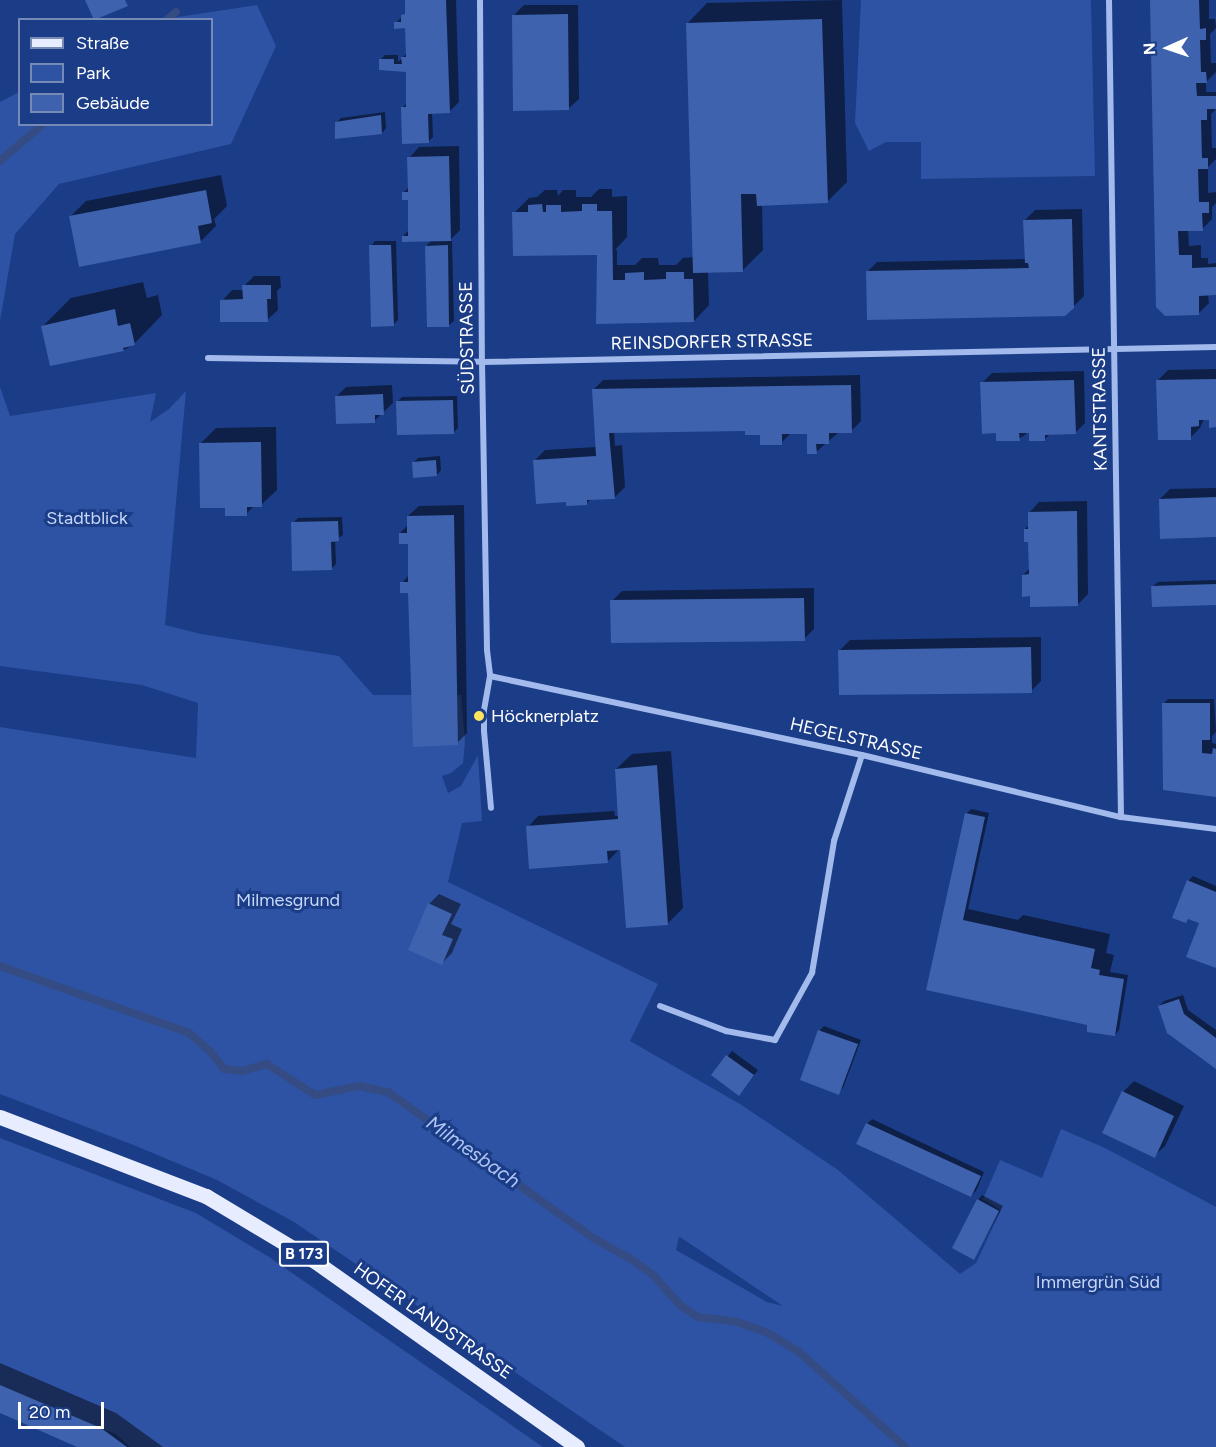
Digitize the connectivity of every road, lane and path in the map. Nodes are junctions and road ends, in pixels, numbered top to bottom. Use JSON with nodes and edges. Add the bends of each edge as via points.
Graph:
{"nodes":[{"id":1,"x":480,"y":0,"type":"edge"},
{"id":2,"x":1109,"y":0,"type":"edge"},
{"id":3,"x":1216,"y":347,"type":"edge"},
{"id":4,"x":1114,"y":349,"type":"junction"},
{"id":5,"x":208,"y":358,"type":"dead end"},
{"id":6,"x":482,"y":362,"type":"junction"},
{"id":7,"x":490,"y":676,"type":"junction"},
{"id":8,"x":862,"y":755,"type":"junction"},
{"id":9,"x":491,"y":808,"type":"dead end"},
{"id":10,"x":1121,"y":817,"type":"junction"},
{"id":11,"x":1216,"y":829,"type":"edge"},
{"id":12,"x":660,"y":1006,"type":"dead end"},
{"id":13,"x":0,"y":1117,"type":"edge"},
{"id":14,"x":577,"y":1447,"type":"edge"}],
"edges":[{"from":1,"to":6,"type":"street","name":"SÜDSTRASSE"},
{"from":2,"to":4,"type":"street","name":"KANTSTRASSE"},
{"from":3,"to":4,"type":"street","name":"REINSDORFER STRASSE"},
{"from":4,"to":6,"type":"street","name":"REINSDORFER STRASSE"},
{"from":4,"to":10,"type":"street","name":"KANTSTRASSE"},
{"from":5,"to":6,"type":"street","name":"REINSDORFER STRASSE"},
{"from":6,"to":7,"type":"street","name":"SÜDSTRASSE"},
{"from":7,"to":8,"type":"street","name":"HEGELSTRASSE"},
{"from":7,"to":9,"type":"street","via":[[484,731]]},
{"from":8,"to":10,"type":"street","name":"HEGELSTRASSE"},
{"from":8,"to":12,"type":"street","via":[[834,841],[812,973],[775,1040],[726,1031]]},
{"from":10,"to":11,"type":"street","name":"HEGELSTRASSE"},
{"from":13,"to":14,"type":"main road","name":"HOFER LANDSTRASSE","number":"B 173","via":[[206,1196],[316,1262]]}]}
